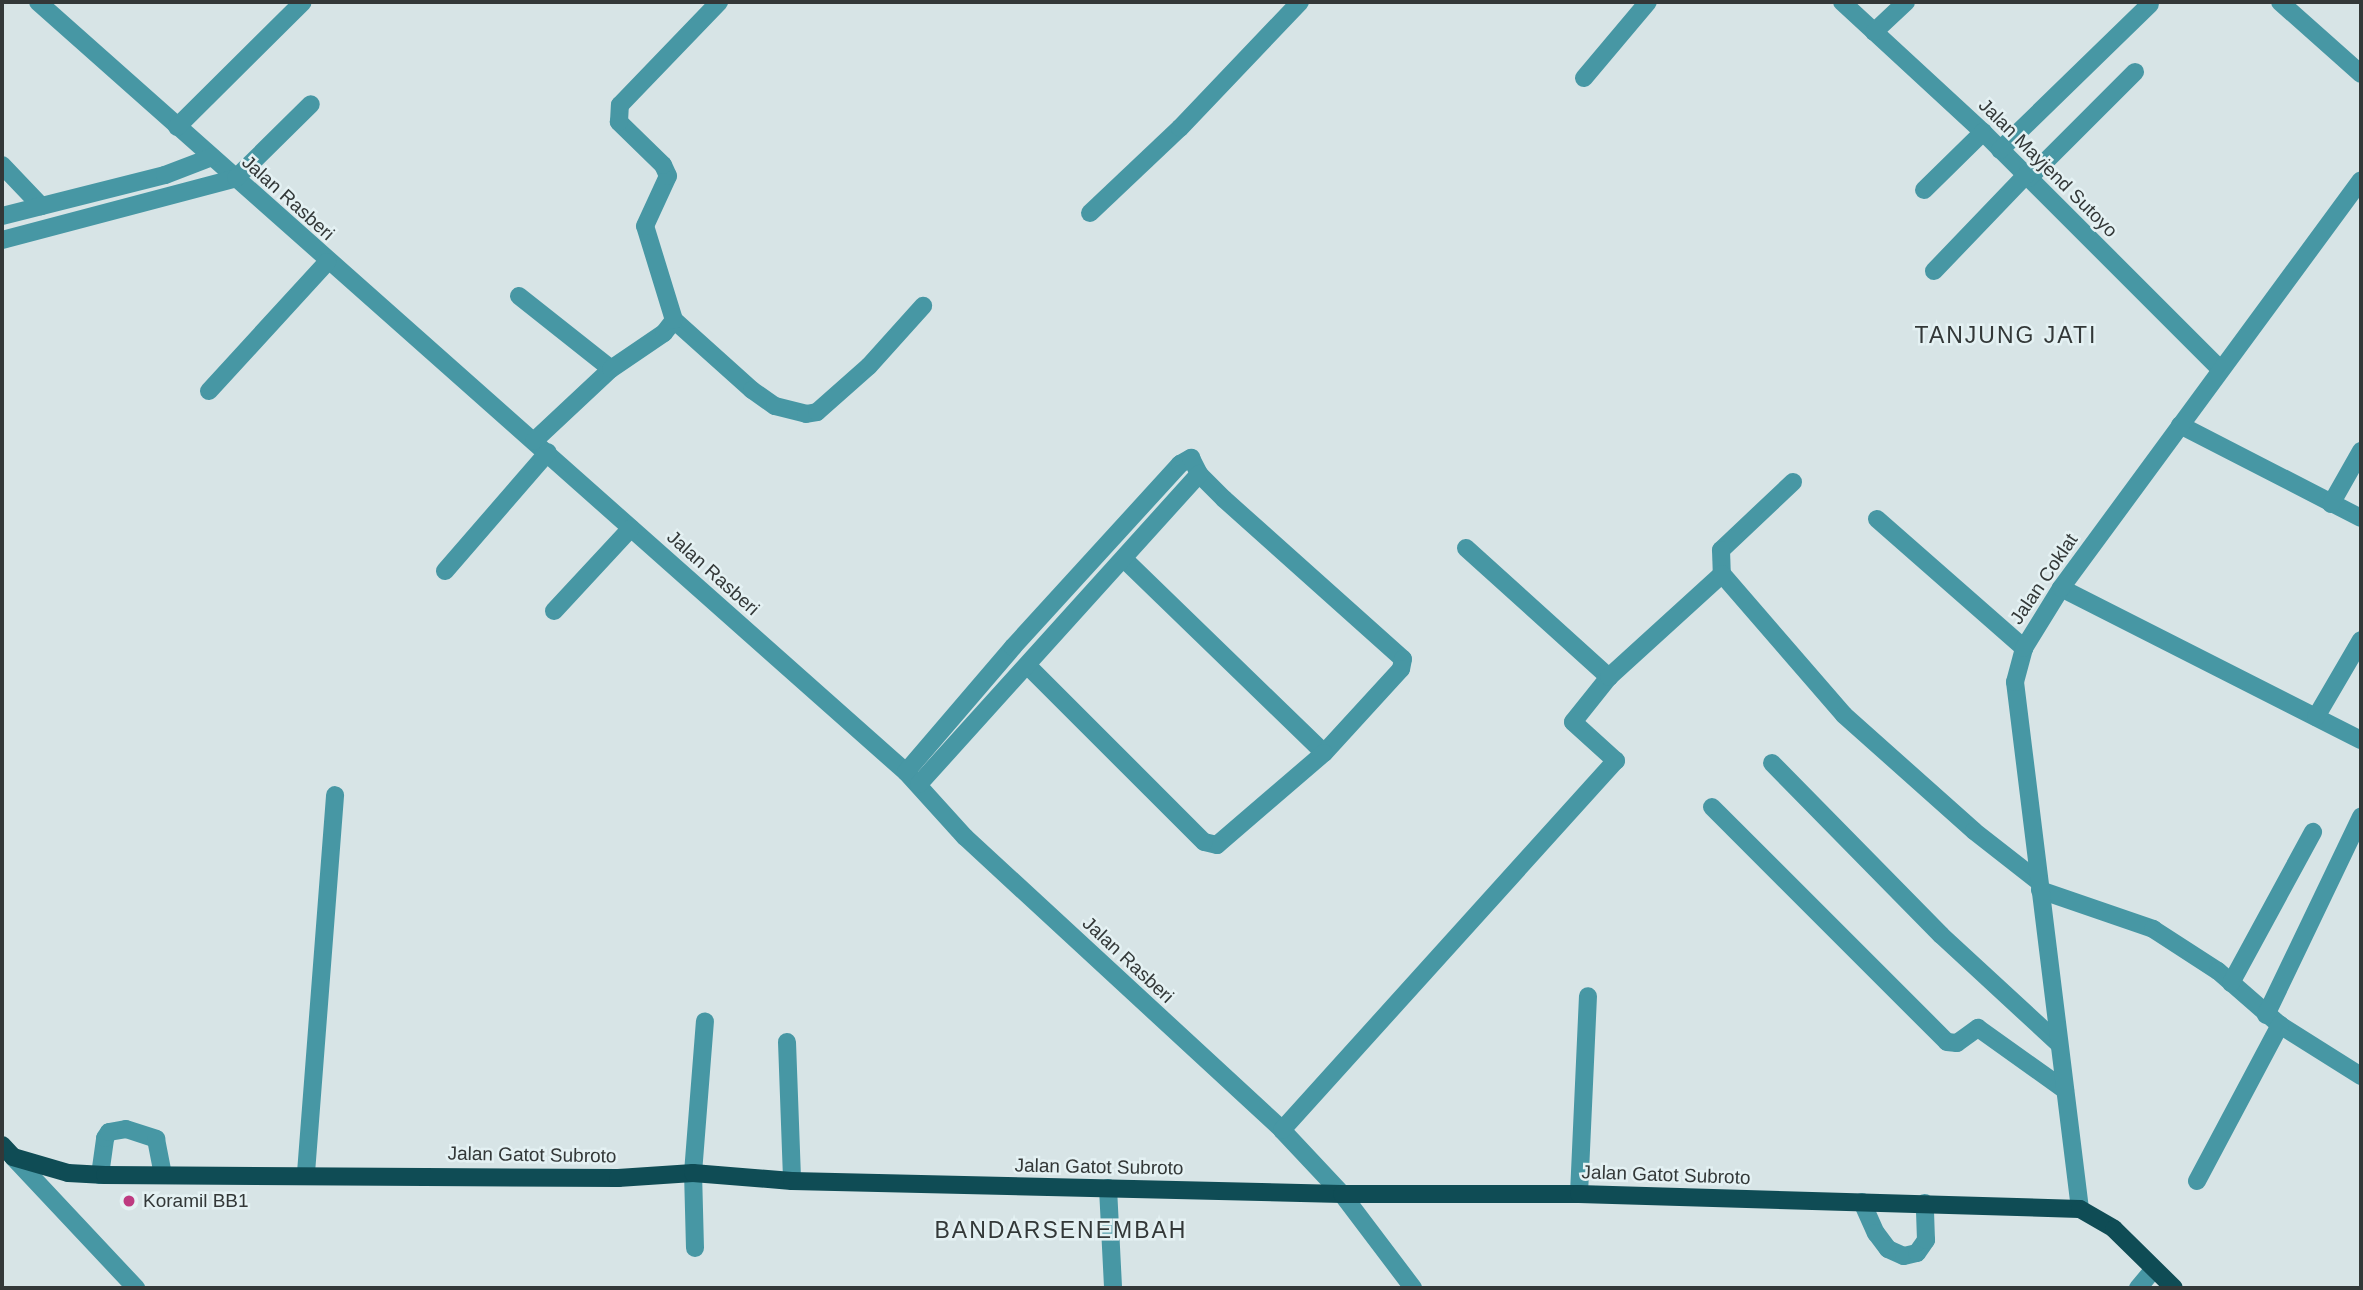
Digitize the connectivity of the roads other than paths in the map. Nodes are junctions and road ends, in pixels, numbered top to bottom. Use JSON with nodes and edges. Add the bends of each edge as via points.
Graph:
{"nodes":[{"id":1,"x":38,"y":2,"type":"edge"},
{"id":2,"x":303,"y":2,"type":"edge"},
{"id":3,"x":719,"y":2,"type":"edge"},
{"id":4,"x":1300,"y":2,"type":"edge"},
{"id":5,"x":1648,"y":2,"type":"edge"},
{"id":6,"x":1842,"y":2,"type":"edge"},
{"id":7,"x":1906,"y":2,"type":"edge"},
{"id":8,"x":2280,"y":2,"type":"edge"},
{"id":9,"x":2150,"y":4,"type":"dead end"},
{"id":10,"x":1874,"y":32,"type":"junction"},
{"id":11,"x":2135,"y":72,"type":"dead end"},
{"id":12,"x":2361,"y":74,"type":"edge"},
{"id":13,"x":1584,"y":78,"type":"dead end"},
{"id":14,"x":311,"y":104,"type":"dead end"},
{"id":15,"x":177,"y":127,"type":"junction"},
{"id":16,"x":1983,"y":132,"type":"junction"},
{"id":17,"x":2000,"y":150,"type":"junction"},
{"id":18,"x":212,"y":157,"type":"junction"},
{"id":19,"x":2,"y":165,"type":"edge"},
{"id":20,"x":2027,"y":176,"type":"junction"},
{"id":21,"x":236,"y":178,"type":"junction"},
{"id":22,"x":2361,"y":180,"type":"edge"},
{"id":23,"x":1924,"y":190,"type":"dead end"},
{"id":24,"x":41,"y":206,"type":"junction"},
{"id":25,"x":1090,"y":213,"type":"dead end"},
{"id":26,"x":2,"y":216,"type":"edge"},
{"id":27,"x":2,"y":240,"type":"edge"},
{"id":28,"x":327,"y":262,"type":"junction"},
{"id":29,"x":1934,"y":271,"type":"dead end"},
{"id":30,"x":519,"y":296,"type":"dead end"},
{"id":31,"x":923,"y":306,"type":"dead end"},
{"id":32,"x":674,"y":320,"type":"junction"},
{"id":33,"x":611,"y":369,"type":"junction"},
{"id":34,"x":2220,"y":369,"type":"junction"},
{"id":35,"x":209,"y":391,"type":"dead end"},
{"id":36,"x":2180,"y":425,"type":"junction"},
{"id":37,"x":541,"y":447,"type":"junction"},
{"id":38,"x":2361,"y":451,"type":"edge"},
{"id":39,"x":1199,"y":474,"type":"junction"},
{"id":40,"x":1793,"y":482,"type":"dead end"},
{"id":41,"x":2331,"y":504,"type":"junction"},
{"id":42,"x":2361,"y":518,"type":"edge"},
{"id":43,"x":1877,"y":519,"type":"dead end"},
{"id":44,"x":631,"y":528,"type":"junction"},
{"id":45,"x":1466,"y":548,"type":"dead end"},
{"id":46,"x":1125,"y":560,"type":"junction"},
{"id":47,"x":445,"y":571,"type":"dead end"},
{"id":48,"x":1722,"y":574,"type":"junction"},
{"id":49,"x":2060,"y":588,"type":"junction"},
{"id":50,"x":554,"y":611,"type":"dead end"},
{"id":51,"x":2361,"y":640,"type":"edge"},
{"id":52,"x":2024,"y":648,"type":"junction"},
{"id":53,"x":1029,"y":667,"type":"junction"},
{"id":54,"x":1609,"y":677,"type":"junction"},
{"id":55,"x":2316,"y":717,"type":"junction"},
{"id":56,"x":2361,"y":740,"type":"edge"},
{"id":57,"x":1324,"y":753,"type":"junction"},
{"id":58,"x":1772,"y":763,"type":"dead end"},
{"id":59,"x":912,"y":778,"type":"junction"},
{"id":60,"x":335,"y":795,"type":"dead end"},
{"id":61,"x":1712,"y":807,"type":"dead end"},
{"id":62,"x":2361,"y":817,"type":"edge"},
{"id":63,"x":2313,"y":832,"type":"dead end"},
{"id":64,"x":2039,"y":885,"type":"junction"},
{"id":65,"x":2231,"y":983,"type":"junction"},
{"id":66,"x":1588,"y":996,"type":"dead end"},
{"id":67,"x":2273,"y":1020,"type":"junction"},
{"id":68,"x":705,"y":1021,"type":"dead end"},
{"id":69,"x":787,"y":1042,"type":"dead end"},
{"id":70,"x":2058,"y":1043,"type":"junction"},
{"id":71,"x":2361,"y":1076,"type":"edge"},
{"id":72,"x":2065,"y":1090,"type":"junction"},
{"id":73,"x":1282,"y":1130,"type":"junction"},
{"id":74,"x":7,"y":1151,"type":"edge"},
{"id":75,"x":306,"y":1173,"type":"junction"},
{"id":76,"x":693,"y":1173,"type":"junction"},
{"id":77,"x":163,"y":1174,"type":"junction"},
{"id":78,"x":100,"y":1175,"type":"junction"},
{"id":79,"x":792,"y":1181,"type":"junction"},
{"id":80,"x":2197,"y":1181,"type":"dead end"},
{"id":81,"x":1108,"y":1188,"type":"junction"},
{"id":82,"x":1342,"y":1194,"type":"junction"},
{"id":83,"x":1579,"y":1194,"type":"junction"},
{"id":84,"x":1862,"y":1202,"type":"junction"},
{"id":85,"x":1925,"y":1203,"type":"junction"},
{"id":86,"x":2080,"y":1209,"type":"junction"},
{"id":87,"x":695,"y":1248,"type":"dead end"},
{"id":88,"x":2153,"y":1270,"type":"junction"},
{"id":89,"x":136,"y":1288,"type":"edge"},
{"id":90,"x":1113,"y":1288,"type":"edge"},
{"id":91,"x":1413,"y":1288,"type":"edge"},
{"id":92,"x":2138,"y":1288,"type":"edge"},
{"id":93,"x":2174,"y":1288,"type":"edge"}],
"edges":[{"from":1,"to":15,"type":"street","name":"Jalan Rasberi"},
{"from":2,"to":15,"type":"street"},
{"from":3,"to":32,"type":"street","via":[[646,72],[620,105],[619,122],[668,176],[645,226]]},
{"from":4,"to":25,"type":"street","via":[[1180,128]]},
{"from":5,"to":13,"type":"street"},
{"from":6,"to":10,"type":"street","name":"Jalan Mayjend Sutoyo"},
{"from":7,"to":10,"type":"street"},
{"from":8,"to":12,"type":"street"},
{"from":9,"to":17,"type":"street"},
{"from":10,"to":16,"type":"street","name":"Jalan Mayjend Sutoyo"},
{"from":11,"to":20,"type":"street"},
{"from":14,"to":21,"type":"street"},
{"from":15,"to":18,"type":"street","name":"Jalan Rasberi"},
{"from":16,"to":17,"type":"street","name":"Jalan Mayjend Sutoyo"},
{"from":16,"to":23,"type":"street"},
{"from":17,"to":20,"type":"street","name":"Jalan Mayjend Sutoyo"},
{"from":18,"to":21,"type":"street","name":"Jalan Rasberi"},
{"from":18,"to":24,"type":"street","via":[[165,175]]},
{"from":19,"to":24,"type":"street"},
{"from":20,"to":29,"type":"street"},
{"from":20,"to":34,"type":"street","name":"Jalan Mayjend Sutoyo"},
{"from":21,"to":27,"type":"street"},
{"from":21,"to":28,"type":"street","name":"Jalan Rasberi"},
{"from":22,"to":34,"type":"street","name":"Jalan Coklat"},
{"from":24,"to":26,"type":"street"},
{"from":28,"to":35,"type":"street"},
{"from":28,"to":37,"type":"street","name":"Jalan Rasberi"},
{"from":30,"to":33,"type":"street"},
{"from":31,"to":32,"type":"street","via":[[869,366],[817,412],[806,414],[775,406],[752,390]]},
{"from":32,"to":33,"type":"street","via":[[664,333]]},
{"from":33,"to":37,"type":"street"},
{"from":34,"to":36,"type":"street","name":"Jalan Coklat"},
{"from":36,"to":41,"type":"street"},
{"from":36,"to":49,"type":"street","name":"Jalan Coklat"},
{"from":37,"to":44,"type":"street","name":"Jalan Rasberi"},
{"from":37,"to":47,"type":"street"},
{"from":38,"to":41,"type":"street"},
{"from":39,"to":46,"type":"street"},
{"from":39,"to":57,"type":"street","via":[[1403,659],[1401,669]]},
{"from":39,"to":59,"type":"street","via":[[1191,458],[1180,464]]},
{"from":40,"to":48,"type":"street","via":[[1721,550]]},
{"from":41,"to":42,"type":"street"},
{"from":43,"to":52,"type":"street"},
{"from":44,"to":50,"type":"street"},
{"from":44,"to":59,"type":"street","name":"Jalan Rasberi"},
{"from":45,"to":54,"type":"street"},
{"from":46,"to":53,"type":"street"},
{"from":46,"to":57,"type":"street"},
{"from":48,"to":54,"type":"street"},
{"from":48,"to":64,"type":"street","via":[[1844,715]]},
{"from":49,"to":52,"type":"street","name":"Jalan Coklat"},
{"from":49,"to":55,"type":"street"},
{"from":51,"to":55,"type":"street"},
{"from":52,"to":64,"type":"street","name":"Jalan Coklat","via":[[2015,682]]},
{"from":53,"to":57,"type":"street","via":[[1204,842],[1217,845],[1230,838]]},
{"from":53,"to":59,"type":"street"},
{"from":54,"to":73,"type":"street","via":[[1573,722],[1616,761]]},
{"from":55,"to":56,"type":"street"},
{"from":58,"to":70,"type":"street","via":[[1941,935]]},
{"from":59,"to":73,"type":"street","name":"Jalan Rasberi","via":[[965,837]]},
{"from":60,"to":75,"type":"street"},
{"from":61,"to":72,"type":"street","via":[[1947,1042],[1957,1043],[1978,1028]]},
{"from":62,"to":67,"type":"street"},
{"from":63,"to":65,"type":"street"},
{"from":64,"to":65,"type":"street","via":[[2152,929]]},
{"from":64,"to":70,"type":"street","name":"Jalan Coklat"},
{"from":65,"to":67,"type":"street"},
{"from":66,"to":83,"type":"street"},
{"from":67,"to":71,"type":"street"},
{"from":67,"to":80,"type":"street"},
{"from":68,"to":76,"type":"street"},
{"from":69,"to":79,"type":"street"},
{"from":70,"to":72,"type":"street","name":"Jalan Coklat"},
{"from":72,"to":86,"type":"street","name":"Jalan Coklat"},
{"from":73,"to":82,"type":"street","name":"Jalan Rasberi"},
{"from":74,"to":78,"type":"main road","name":"Jalan Gatot Subroto","via":[[68,1173]]},
{"from":74,"to":89,"type":"street"},
{"from":75,"to":76,"type":"main road","name":"Jalan Gatot Subroto","via":[[618,1178]]},
{"from":75,"to":77,"type":"main road","name":"Jalan Gatot Subroto"},
{"from":76,"to":79,"type":"main road","name":"Jalan Gatot Subroto"},
{"from":76,"to":87,"type":"street"},
{"from":77,"to":78,"type":"main road","name":"Jalan Gatot Subroto"},
{"from":77,"to":78,"type":"street","via":[[156,1139],[126,1129],[109,1132],[105,1138]]},
{"from":79,"to":81,"type":"main road","name":"Jalan Gatot Subroto"},
{"from":81,"to":82,"type":"main road","name":"Jalan Gatot Subroto"},
{"from":81,"to":90,"type":"street"},
{"from":82,"to":83,"type":"main road","name":"Jalan Gatot Subroto"},
{"from":82,"to":91,"type":"street","name":"Jalan Rasberi"},
{"from":83,"to":84,"type":"main road","name":"Jalan Gatot Subroto"},
{"from":84,"to":85,"type":"main road","name":"Jalan Gatot Subroto"},
{"from":84,"to":85,"type":"street","via":[[1888,1249],[1904,1256],[1917,1253],[1926,1240]]},
{"from":85,"to":86,"type":"main road","name":"Jalan Gatot Subroto"},
{"from":86,"to":88,"type":"main road","name":"Jalan Gatot Subroto","via":[[2114,1229]]},
{"from":88,"to":92,"type":"street"},
{"from":88,"to":93,"type":"main road","name":"Jalan Gatot Subroto"}]}
